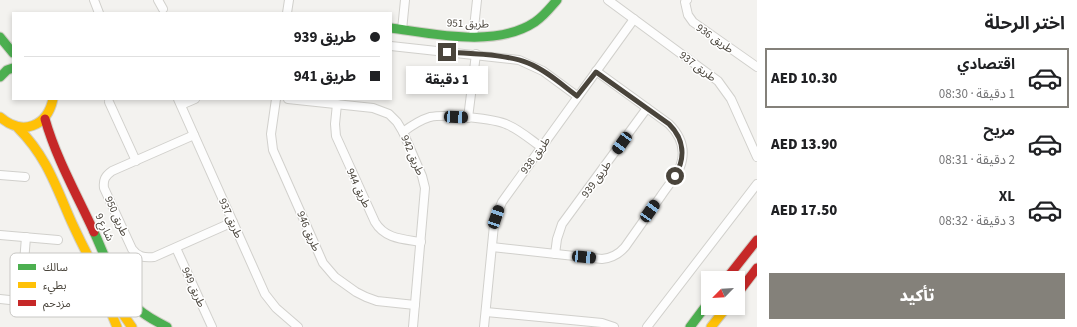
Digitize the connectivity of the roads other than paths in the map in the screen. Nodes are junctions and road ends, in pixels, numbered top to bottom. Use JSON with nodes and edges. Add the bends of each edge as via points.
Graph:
{"nodes":[{"id":1,"x":94,"y":0,"type":"edge"},
{"id":2,"x":158,"y":0,"type":"edge"},
{"id":3,"x":289,"y":0,"type":"edge"},
{"id":4,"x":405,"y":0,"type":"edge"},
{"id":5,"x":477,"y":0,"type":"edge"},
{"id":6,"x":557,"y":0,"type":"edge"},
{"id":7,"x":608,"y":0,"type":"edge"},
{"id":8,"x":687,"y":0,"type":"edge"},
{"id":9,"x":163,"y":9,"type":"dead end"},
{"id":10,"x":99,"y":12,"type":"edge"},
{"id":11,"x":288,"y":12,"type":"edge"},
{"id":12,"x":634,"y":19,"type":"junction"},
{"id":13,"x":392,"y":28,"type":"edge"},
{"id":14,"x":402,"y":30,"type":"junction"},
{"id":15,"x":0,"y":37,"type":"edge"},
{"id":16,"x":473,"y":37,"type":"junction"},
{"id":17,"x":392,"y":46,"type":"edge"},
{"id":18,"x":12,"y":52,"type":"edge"},
{"id":19,"x":476,"y":54,"type":"junction"},
{"id":20,"x":757,"y":67,"type":"edge"},
{"id":21,"x":12,"y":68,"type":"edge"},
{"id":22,"x":596,"y":72,"type":"junction"},
{"id":23,"x":0,"y":77,"type":"edge"},
{"id":24,"x":577,"y":96,"type":"junction"},
{"id":25,"x":54,"y":100,"type":"edge"},
{"id":26,"x":190,"y":100,"type":"edge"},
{"id":27,"x":276,"y":100,"type":"edge"},
{"id":28,"x":298,"y":100,"type":"edge"},
{"id":29,"x":109,"y":102,"type":"dead end"},
{"id":30,"x":179,"y":102,"type":"edge"},
{"id":31,"x":337,"y":104,"type":"junction"},
{"id":32,"x":647,"y":108,"type":"junction"},
{"id":33,"x":468,"y":118,"type":"junction"},
{"id":34,"x":1,"y":119,"type":"edge"},
{"id":35,"x":44,"y":119,"type":"junction"},
{"id":36,"x":18,"y":128,"type":"junction"},
{"id":37,"x":403,"y":132,"type":"junction"},
{"id":38,"x":194,"y":135,"type":"junction"},
{"id":39,"x":541,"y":147,"type":"junction"},
{"id":40,"x":757,"y":157,"type":"edge"},
{"id":41,"x":136,"y":160,"type":"junction"},
{"id":42,"x":0,"y":175,"type":"edge"},
{"id":43,"x":25,"y":177,"type":"dead end"},
{"id":44,"x":757,"y":184,"type":"edge"},
{"id":45,"x":233,"y":222,"type":"junction"},
{"id":46,"x":0,"y":235,"type":"edge"},
{"id":47,"x":26,"y":237,"type":"junction"},
{"id":48,"x":58,"y":240,"type":"dead end"},
{"id":49,"x":757,"y":240,"type":"edge"},
{"id":50,"x":421,"y":242,"type":"junction"},
{"id":51,"x":492,"y":247,"type":"junction"},
{"id":52,"x":176,"y":248,"type":"junction"},
{"id":53,"x":25,"y":253,"type":"edge"},
{"id":54,"x":87,"y":253,"type":"edge"},
{"id":55,"x":104,"y":253,"type":"edge"},
{"id":56,"x":137,"y":253,"type":"edge"},
{"id":57,"x":555,"y":254,"type":"junction"},
{"id":58,"x":142,"y":256,"type":"edge"},
{"id":59,"x":757,"y":268,"type":"edge"},
{"id":60,"x":733,"y":271,"type":"edge"},
{"id":61,"x":745,"y":284,"type":"edge"},
{"id":62,"x":0,"y":299,"type":"edge"},
{"id":63,"x":10,"y":300,"type":"edge"},
{"id":64,"x":415,"y":305,"type":"junction"},
{"id":65,"x":486,"y":312,"type":"junction"},
{"id":66,"x":701,"y":312,"type":"edge"},
{"id":67,"x":142,"y":313,"type":"edge"},
{"id":68,"x":720,"y":315,"type":"edge"},
{"id":69,"x":113,"y":317,"type":"edge"},
{"id":70,"x":125,"y":317,"type":"edge"},
{"id":71,"x":117,"y":327,"type":"edge"},
{"id":72,"x":132,"y":327,"type":"edge"},
{"id":73,"x":167,"y":327,"type":"edge"},
{"id":74,"x":212,"y":327,"type":"edge"},
{"id":75,"x":298,"y":327,"type":"edge"},
{"id":76,"x":413,"y":327,"type":"edge"},
{"id":77,"x":484,"y":327,"type":"edge"},
{"id":78,"x":614,"y":327,"type":"edge"},
{"id":79,"x":647,"y":327,"type":"edge"},
{"id":80,"x":690,"y":327,"type":"edge"},
{"id":81,"x":711,"y":327,"type":"edge"}],
"edges":[{"from":1,"to":10,"type":"street"},
{"from":2,"to":9,"type":"street"},
{"from":3,"to":11,"type":"street"},
{"from":4,"to":14,"type":"street"},
{"from":5,"to":16,"type":"street"},
{"from":6,"to":16,"type":"main road","name":"طريق 951","via":[[535,22],[524,28],[490,37]]},
{"from":7,"to":12,"type":"street","name":"طريق 937"},
{"from":8,"to":20,"type":"street","name":"طريق 936","via":[[688,16],[693,22]]},
{"from":12,"to":22,"type":"street","name":"طريق 938"},
{"from":12,"to":40,"type":"street","name":"طريق 937","via":[[723,86]]},
{"from":13,"to":14,"type":"main road","name":"طريق 951"},
{"from":14,"to":16,"type":"main road","name":"طريق 951"},
{"from":15,"to":18,"type":"main road"},
{"from":17,"to":19,"type":"street"},
{"from":19,"to":24,"type":"street","via":[[511,58],[528,63]]},
{"from":19,"to":33,"type":"street"},
{"from":21,"to":23,"type":"main road"},
{"from":22,"to":24,"type":"street","name":"طريق 938"},
{"from":22,"to":32,"type":"street"},
{"from":24,"to":39,"type":"street","name":"طريق 938"},
{"from":25,"to":35,"type":"main road"},
{"from":26,"to":30,"type":"street"},
{"from":27,"to":64,"type":"street","name":"طريق 946","via":[[271,134],[274,150],[323,263],[335,276],[366,297],[377,301]]},
{"from":28,"to":31,"type":"street","name":"طريق 942"},
{"from":29,"to":41,"type":"street"},
{"from":30,"to":38,"type":"street","name":"طريق 937"},
{"from":31,"to":37,"type":"street","name":"طريق 942","via":[[378,109],[393,118]]},
{"from":31,"to":50,"type":"street","name":"طريق 944","via":[[335,124],[338,142],[374,222],[389,236]]},
{"from":32,"to":57,"type":"street","name":"طريق 939","via":[[562,224]]},
{"from":32,"to":57,"type":"street","via":[[669,124],[682,144],[682,161],[675,176],[619,253],[602,258]]},
{"from":33,"to":37,"type":"street","via":[[438,116],[421,120]]},
{"from":33,"to":39,"type":"street","via":[[507,124]]},
{"from":34,"to":36,"type":"main road"},
{"from":35,"to":36,"type":"main road","via":[[32,126]]},
{"from":35,"to":55,"type":"main road","name":"شارع 9"},
{"from":36,"to":54,"type":"main road","via":[[43,156]]},
{"from":37,"to":50,"type":"street","name":"طريق 942","via":[[425,188]]},
{"from":38,"to":41,"type":"street","name":"طريق 950"},
{"from":38,"to":45,"type":"street","name":"طريق 937"},
{"from":39,"to":51,"type":"street","name":"طريق 938","via":[[502,202],[496,217]]},
{"from":41,"to":56,"type":"street","name":"طريق 950","via":[[108,174],[104,188],[132,249]]},
{"from":42,"to":43,"type":"street"},
{"from":44,"to":79,"type":"street"},
{"from":45,"to":52,"type":"street","name":"طريق 950"},
{"from":45,"to":75,"type":"street","name":"طريق 937","via":[[268,299],[280,313]]},
{"from":46,"to":47,"type":"street"},
{"from":47,"to":48,"type":"street"},
{"from":47,"to":53,"type":"street"},
{"from":49,"to":60,"type":"main road"},
{"from":50,"to":64,"type":"street","name":"طريق 942"},
{"from":51,"to":57,"type":"street"},
{"from":51,"to":65,"type":"street","name":"طريق 938"},
{"from":52,"to":58,"type":"street","name":"طريق 950","via":[[154,257]]},
{"from":52,"to":74,"type":"street","name":"طريق 949"},
{"from":59,"to":61,"type":"main road"},
{"from":62,"to":63,"type":"street"},
{"from":64,"to":76,"type":"street","name":"طريق 942"},
{"from":65,"to":77,"type":"street","name":"طريق 938"},
{"from":65,"to":78,"type":"street","via":[[602,323]]},
{"from":66,"to":80,"type":"main road"},
{"from":67,"to":73,"type":"main road","name":"شارع 9"},
{"from":68,"to":81,"type":"main road"},
{"from":69,"to":71,"type":"main road"},
{"from":70,"to":72,"type":"main road"}]}
